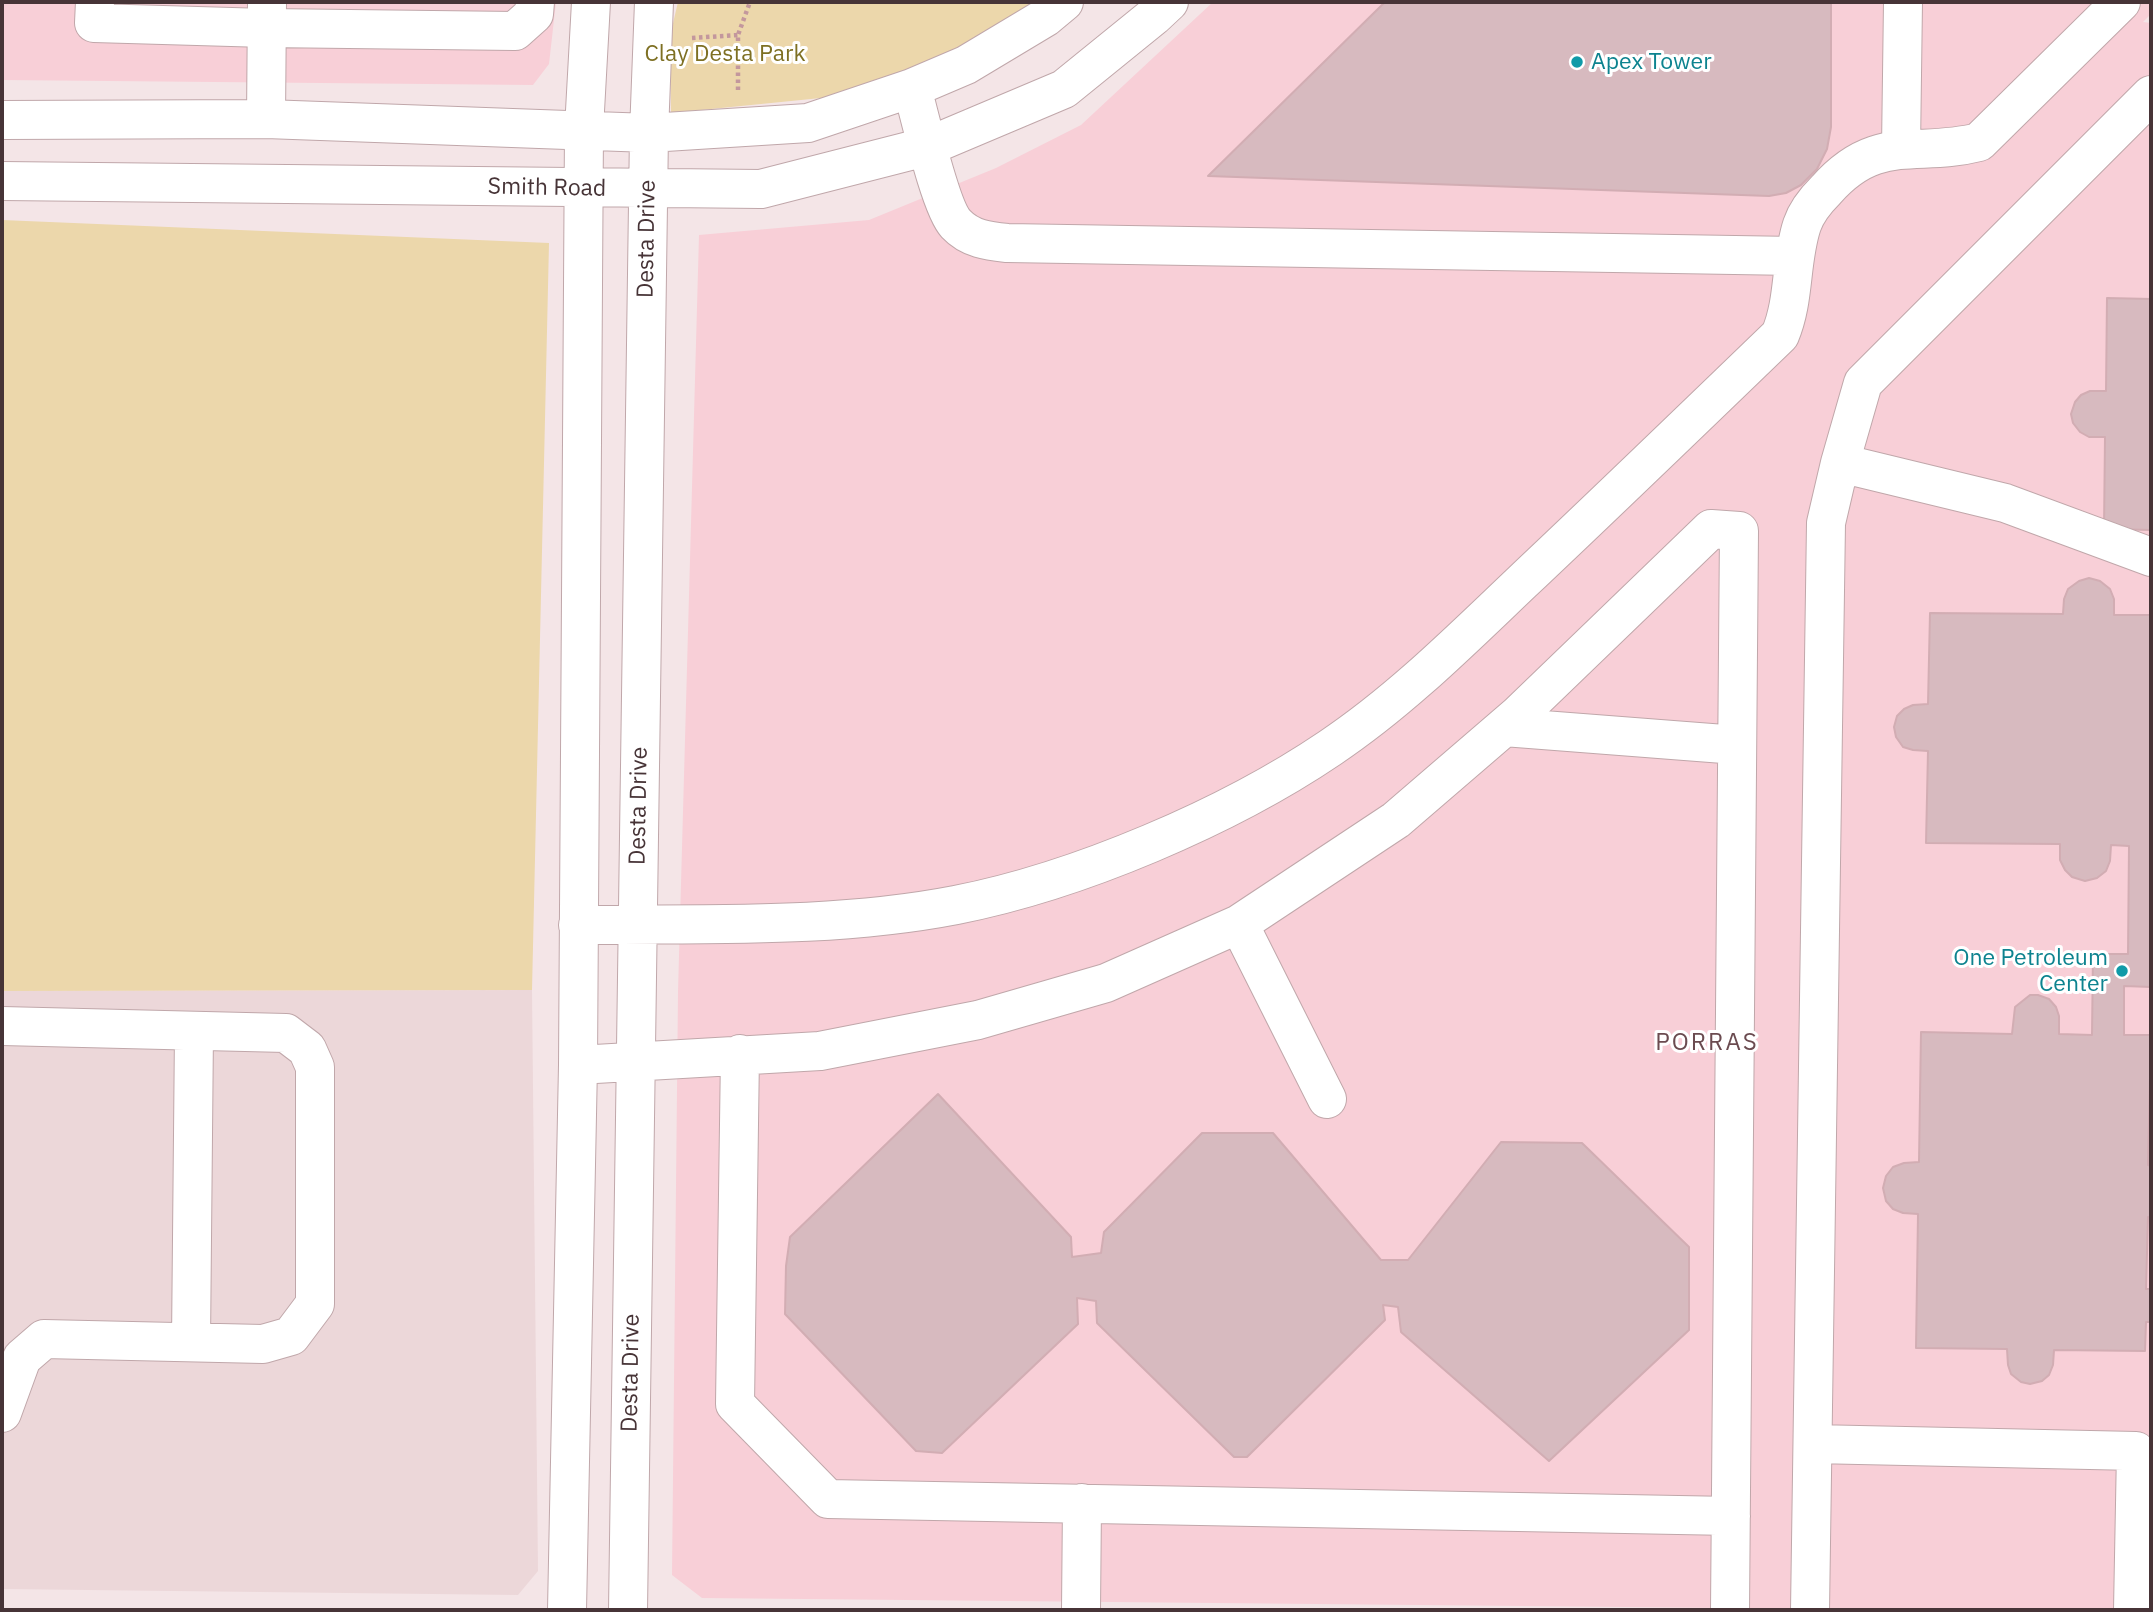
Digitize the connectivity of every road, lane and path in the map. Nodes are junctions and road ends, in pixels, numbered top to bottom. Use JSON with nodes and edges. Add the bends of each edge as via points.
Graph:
{"nodes":[{"id":1,"x":94,"y":2,"type":"edge"},
{"id":2,"x":535,"y":2,"type":"edge"},
{"id":3,"x":591,"y":2,"type":"edge"},
{"id":4,"x":654,"y":2,"type":"edge"},
{"id":5,"x":750,"y":2,"type":"edge"},
{"id":6,"x":1064,"y":2,"type":"edge"},
{"id":7,"x":1169,"y":2,"type":"edge"},
{"id":8,"x":1903,"y":2,"type":"edge"},
{"id":9,"x":2121,"y":2,"type":"edge"},
{"id":10,"x":266,"y":15,"type":"edge"},
{"id":11,"x":738,"y":35,"type":"junction"},
{"id":12,"x":680,"y":39,"type":"dead end"},
{"id":13,"x":912,"y":88,"type":"junction"},
{"id":14,"x":730,"y":96,"type":"dead end"},
{"id":15,"x":2151,"y":96,"type":"edge"},
{"id":16,"x":265,"y":119,"type":"junction"},
{"id":17,"x":2,"y":120,"type":"edge"},
{"id":18,"x":584,"y":129,"type":"junction"},
{"id":19,"x":649,"y":133,"type":"junction"},
{"id":20,"x":929,"y":146,"type":"junction"},
{"id":21,"x":1901,"y":148,"type":"junction"},
{"id":22,"x":2,"y":181,"type":"edge"},
{"id":23,"x":583,"y":188,"type":"junction"},
{"id":24,"x":648,"y":189,"type":"junction"},
{"id":25,"x":1796,"y":256,"type":"junction"},
{"id":26,"x":1840,"y":463,"type":"junction"},
{"id":27,"x":2151,"y":557,"type":"edge"},
{"id":28,"x":1504,"y":727,"type":"junction"},
{"id":29,"x":1737,"y":745,"type":"junction"},
{"id":30,"x":637,"y":924,"type":"junction"},
{"id":31,"x":1239,"y":924,"type":"junction"},
{"id":32,"x":578,"y":925,"type":"junction"},
{"id":33,"x":2,"y":1026,"type":"edge"},
{"id":34,"x":194,"y":1031,"type":"junction"},
{"id":35,"x":740,"y":1054,"type":"junction"},
{"id":36,"x":635,"y":1061,"type":"junction"},
{"id":37,"x":578,"y":1065,"type":"junction"},
{"id":38,"x":1327,"y":1099,"type":"dead end"},
{"id":39,"x":191,"y":1342,"type":"junction"},
{"id":40,"x":2,"y":1413,"type":"edge"},
{"id":41,"x":1812,"y":1444,"type":"junction"},
{"id":42,"x":1082,"y":1503,"type":"junction"},
{"id":43,"x":1731,"y":1516,"type":"junction"},
{"id":44,"x":567,"y":1610,"type":"edge"},
{"id":45,"x":628,"y":1610,"type":"edge"},
{"id":46,"x":1081,"y":1610,"type":"edge"},
{"id":47,"x":1730,"y":1610,"type":"edge"},
{"id":48,"x":1810,"y":1610,"type":"edge"},
{"id":49,"x":2133,"y":1610,"type":"edge"}],
"edges":[{"from":1,"to":10,"type":"street","via":[[94,23]]},
{"from":2,"to":10,"type":"street","via":[[534,14],[515,31]]},
{"from":3,"to":18,"type":"street"},
{"from":4,"to":19,"type":"street","name":"Desta Drive"},
{"from":5,"to":11,"type":"path"},
{"from":6,"to":13,"type":"street","via":[[966,65]]},
{"from":7,"to":20,"type":"street","name":"Smith Road","via":[[1064,89]]},
{"from":8,"to":21,"type":"street"},
{"from":9,"to":21,"type":"street","via":[[1979,142]]},
{"from":10,"to":16,"type":"street"},
{"from":11,"to":12,"type":"path"},
{"from":11,"to":14,"type":"path","via":[[738,94]]},
{"from":13,"to":19,"type":"street","via":[[808,124]]},
{"from":13,"to":20,"type":"street"},
{"from":15,"to":26,"type":"street","via":[[1863,383]]},
{"from":16,"to":17,"type":"street"},
{"from":16,"to":18,"type":"street"},
{"from":18,"to":19,"type":"street"},
{"from":18,"to":23,"type":"street"},
{"from":19,"to":24,"type":"street","name":"Desta Drive"},
{"from":20,"to":24,"type":"street","name":"Smith Road","via":[[761,189]]},
{"from":20,"to":25,"type":"street","via":[[948,214],[968,234],[983,240]]},
{"from":21,"to":25,"type":"street","via":[[1865,159],[1839,175],[1802,223]]},
{"from":22,"to":23,"type":"street","name":"Smith Road"},
{"from":23,"to":24,"type":"street","name":"Smith Road"},
{"from":23,"to":32,"type":"street"},
{"from":24,"to":30,"type":"street","name":"Desta Drive"},
{"from":25,"to":30,"type":"street","via":[[1788,316],[1780,335],[1393,702],[1270,785],[1103,861],[959,904],[818,921]]},
{"from":26,"to":27,"type":"street","via":[[2005,503]]},
{"from":26,"to":41,"type":"street","via":[[1826,523]]},
{"from":28,"to":29,"type":"street"},
{"from":28,"to":29,"type":"street","via":[[1711,529],[1738,531]]},
{"from":28,"to":31,"type":"street","via":[[1396,820]]},
{"from":29,"to":43,"type":"street"},
{"from":30,"to":32,"type":"street"},
{"from":30,"to":36,"type":"street","name":"Desta Drive"},
{"from":31,"to":35,"type":"street","via":[[1106,983],[978,1020],[820,1051]]},
{"from":31,"to":38,"type":"street"},
{"from":32,"to":37,"type":"street"},
{"from":33,"to":34,"type":"street"},
{"from":34,"to":39,"type":"street"},
{"from":34,"to":39,"type":"street","via":[[286,1033],[307,1049],[314,1067],[314,1304],[291,1336],[263,1344]]},
{"from":35,"to":36,"type":"street"},
{"from":35,"to":42,"type":"street","via":[[735,1404],[828,1499]]},
{"from":36,"to":37,"type":"street"},
{"from":36,"to":45,"type":"street","name":"Desta Drive"},
{"from":37,"to":44,"type":"street"},
{"from":39,"to":40,"type":"street","via":[[44,1339],[22,1358]]},
{"from":41,"to":48,"type":"street"},
{"from":41,"to":49,"type":"street","via":[[2136,1451]]},
{"from":42,"to":43,"type":"street"},
{"from":42,"to":46,"type":"street"},
{"from":43,"to":47,"type":"street"}]}
